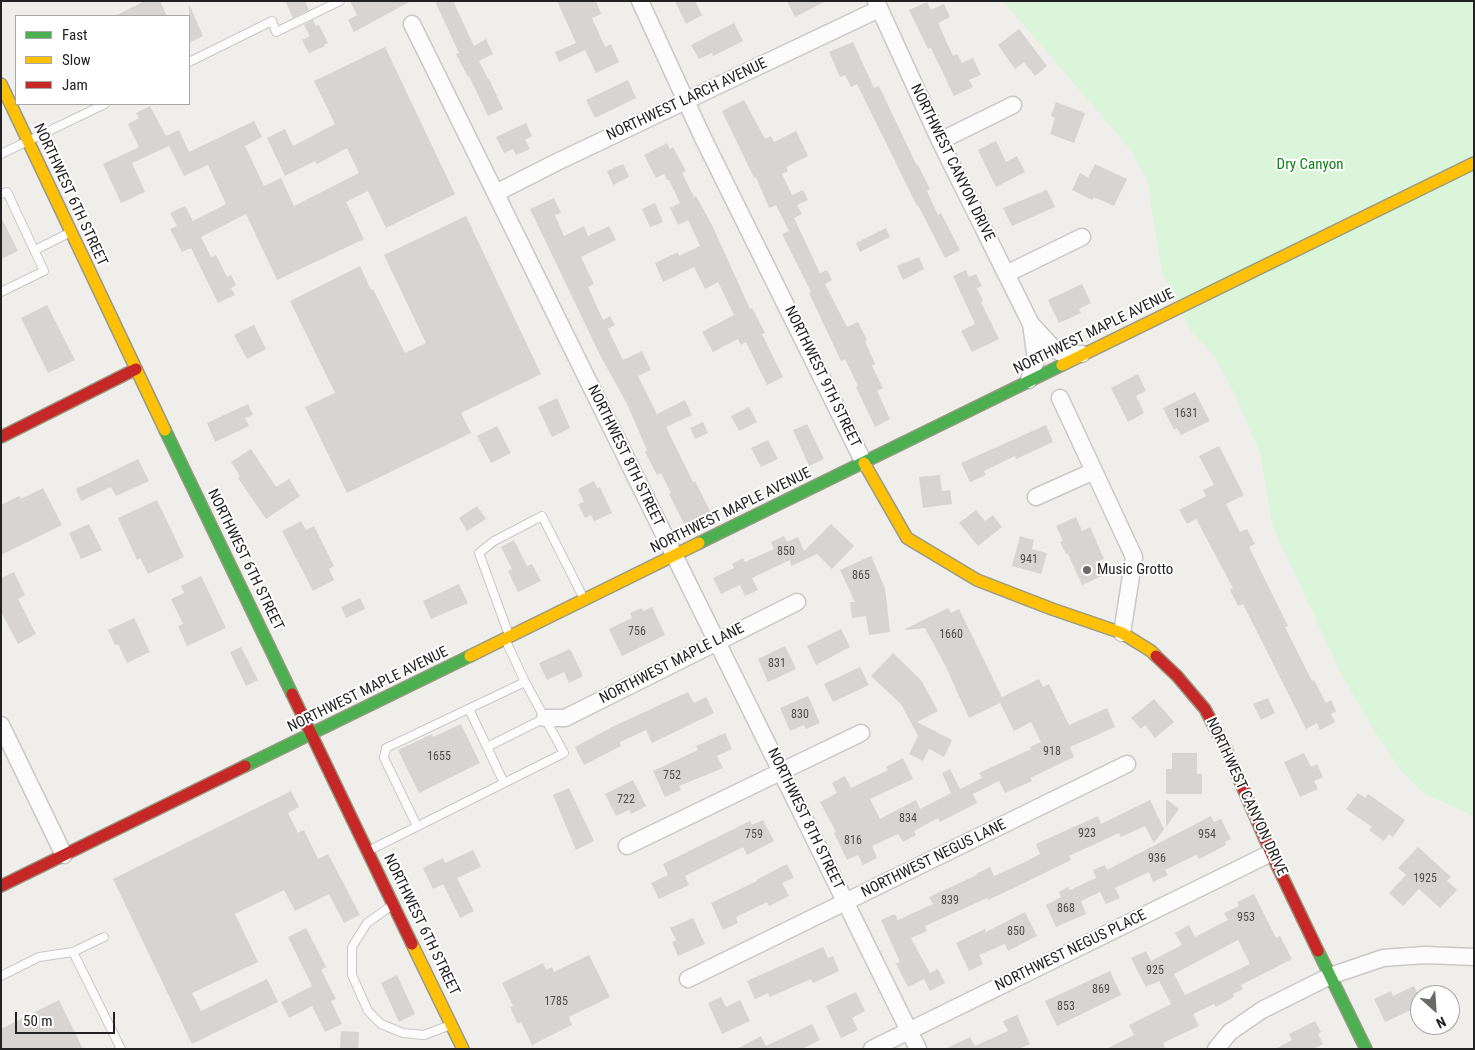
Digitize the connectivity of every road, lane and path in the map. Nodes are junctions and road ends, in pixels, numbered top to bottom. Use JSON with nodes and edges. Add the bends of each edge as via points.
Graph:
{"nodes":[{"id":1,"x":340,"y":1,"type":"edge"},
{"id":2,"x":640,"y":1,"type":"edge"},
{"id":3,"x":878,"y":5,"type":"edge"},
{"id":4,"x":412,"y":24,"type":"dead end"},
{"id":5,"x":190,"y":62,"type":"edge"},
{"id":6,"x":1,"y":84,"type":"edge"},
{"id":7,"x":686,"y":100,"type":"junction"},
{"id":8,"x":103,"y":105,"type":"edge"},
{"id":9,"x":1013,"y":105,"type":"dead end"},
{"id":10,"x":940,"y":141,"type":"junction"},
{"id":11,"x":28,"y":142,"type":"junction"},
{"id":12,"x":1,"y":154,"type":"edge"},
{"id":13,"x":1474,"y":163,"type":"edge"},
{"id":14,"x":496,"y":193,"type":"junction"},
{"id":15,"x":1,"y":194,"type":"edge"},
{"id":16,"x":71,"y":232,"type":"junction"},
{"id":17,"x":1082,"y":237,"type":"dead end"},
{"id":18,"x":35,"y":250,"type":"junction"},
{"id":19,"x":1006,"y":274,"type":"junction"},
{"id":20,"x":1,"y":292,"type":"edge"},
{"id":21,"x":1031,"y":324,"type":"junction"},
{"id":22,"x":1082,"y":354,"type":"junction"},
{"id":23,"x":136,"y":369,"type":"junction"},
{"id":24,"x":1029,"y":380,"type":"junction"},
{"id":25,"x":1060,"y":398,"type":"dead end"},
{"id":26,"x":1,"y":436,"type":"edge"},
{"id":27,"x":864,"y":462,"type":"junction"},
{"id":28,"x":1094,"y":471,"type":"junction"},
{"id":29,"x":1036,"y":497,"type":"dead end"},
{"id":30,"x":675,"y":556,"type":"junction"},
{"id":31,"x":584,"y":600,"type":"junction"},
{"id":32,"x":797,"y":602,"type":"dead end"},
{"id":33,"x":1122,"y":633,"type":"junction"},
{"id":34,"x":507,"y":638,"type":"junction"},
{"id":35,"x":717,"y":641,"type":"junction"},
{"id":36,"x":525,"y":682,"type":"junction"},
{"id":37,"x":469,"y":709,"type":"junction"},
{"id":38,"x":545,"y":718,"type":"junction"},
{"id":39,"x":1,"y":725,"type":"edge"},
{"id":40,"x":312,"y":733,"type":"junction"},
{"id":41,"x":861,"y":733,"type":"dead end"},
{"id":42,"x":487,"y":747,"type":"junction"},
{"id":43,"x":1127,"y":764,"type":"dead end"},
{"id":44,"x":782,"y":772,"type":"junction"},
{"id":45,"x":504,"y":783,"type":"junction"},
{"id":46,"x":417,"y":826,"type":"junction"},
{"id":47,"x":627,"y":846,"type":"dead end"},
{"id":48,"x":368,"y":851,"type":"junction"},
{"id":49,"x":1271,"y":853,"type":"junction"},
{"id":50,"x":64,"y":855,"type":"junction"},
{"id":51,"x":1,"y":886,"type":"edge"},
{"id":52,"x":846,"y":902,"type":"junction"},
{"id":53,"x":394,"y":903,"type":"junction"},
{"id":54,"x":104,"y":937,"type":"dead end"},
{"id":55,"x":73,"y":952,"type":"junction"},
{"id":56,"x":1474,"y":957,"type":"edge"},
{"id":57,"x":1,"y":976,"type":"edge"},
{"id":58,"x":1330,"y":976,"type":"junction"},
{"id":59,"x":688,"y":979,"type":"dead end"},
{"id":60,"x":452,"y":1024,"type":"junction"},
{"id":61,"x":909,"y":1030,"type":"junction"},
{"id":62,"x":122,"y":1049,"type":"edge"},
{"id":63,"x":463,"y":1049,"type":"edge"},
{"id":64,"x":872,"y":1049,"type":"edge"},
{"id":65,"x":918,"y":1049,"type":"edge"},
{"id":66,"x":1216,"y":1049,"type":"edge"},
{"id":67,"x":1366,"y":1049,"type":"edge"}],
"edges":[{"from":1,"to":5,"type":"lane","via":[[276,32],[272,21]]},
{"from":2,"to":7,"type":"street","name":"NORTHWEST 9TH STREET"},
{"from":3,"to":7,"type":"street","name":"NORTHWEST LARCH AVENUE"},
{"from":3,"to":10,"type":"street","name":"NORTHWEST CANYON DRIVE"},
{"from":4,"to":14,"type":"street","name":"NORTHWEST 8TH STREET"},
{"from":6,"to":11,"type":"main road","name":"NORTHWEST 6TH STREET"},
{"from":7,"to":14,"type":"street","name":"NORTHWEST LARCH AVENUE"},
{"from":7,"to":27,"type":"street","name":"NORTHWEST 9TH STREET"},
{"from":8,"to":11,"type":"lane"},
{"from":9,"to":10,"type":"street"},
{"from":10,"to":19,"type":"street","name":"NORTHWEST CANYON DRIVE"},
{"from":11,"to":12,"type":"lane"},
{"from":11,"to":16,"type":"main road","name":"NORTHWEST 6TH STREET"},
{"from":13,"to":22,"type":"main road","name":"NORTHWEST MAPLE AVENUE"},
{"from":14,"to":30,"type":"street","name":"NORTHWEST 8TH STREET"},
{"from":15,"to":18,"type":"lane","via":[[7,192]]},
{"from":16,"to":18,"type":"lane"},
{"from":16,"to":23,"type":"main road","name":"NORTHWEST 6TH STREET"},
{"from":17,"to":19,"type":"street"},
{"from":18,"to":20,"type":"lane","via":[[44,271]]},
{"from":19,"to":21,"type":"street","name":"NORTHWEST CANYON DRIVE"},
{"from":21,"to":22,"type":"street","name":"NORTHWEST CANYON DRIVE","via":[[1065,356]]},
{"from":21,"to":24,"type":"street","name":"NORTHWEST CANYON DRIVE","via":[[1036,360]]},
{"from":22,"to":24,"type":"main road","name":"NORTHWEST MAPLE AVENUE"},
{"from":23,"to":26,"type":"main road"},
{"from":23,"to":40,"type":"main road","name":"NORTHWEST 6TH STREET"},
{"from":24,"to":27,"type":"main road","name":"NORTHWEST MAPLE AVENUE"},
{"from":25,"to":28,"type":"street"},
{"from":27,"to":30,"type":"main road","name":"NORTHWEST MAPLE AVENUE"},
{"from":27,"to":33,"type":"main road","name":"NORTHWEST 9TH STREET","via":[[907,538],[977,580]]},
{"from":28,"to":29,"type":"street"},
{"from":28,"to":33,"type":"street","via":[[1134,557]]},
{"from":30,"to":31,"type":"main road","name":"NORTHWEST MAPLE AVENUE"},
{"from":30,"to":35,"type":"street","name":"NORTHWEST 8TH STREET"},
{"from":31,"to":34,"type":"main road","name":"NORTHWEST MAPLE AVENUE"},
{"from":31,"to":34,"type":"lane","via":[[542,516],[494,541],[479,553]]},
{"from":32,"to":35,"type":"street","name":"NORTHWEST MAPLE LANE"},
{"from":33,"to":49,"type":"main road","name":"NORTHWEST CANYON DRIVE","via":[[1151,651],[1206,709]]},
{"from":34,"to":36,"type":"lane"},
{"from":34,"to":40,"type":"main road","name":"NORTHWEST MAPLE AVENUE"},
{"from":35,"to":38,"type":"street","name":"NORTHWEST MAPLE LANE","via":[[564,718]]},
{"from":35,"to":44,"type":"street","name":"NORTHWEST 8TH STREET"},
{"from":36,"to":37,"type":"lane"},
{"from":36,"to":38,"type":"lane"},
{"from":37,"to":42,"type":"lane"},
{"from":37,"to":46,"type":"lane","via":[[386,748],[384,758]]},
{"from":38,"to":42,"type":"lane"},
{"from":38,"to":45,"type":"lane","via":[[564,753]]},
{"from":39,"to":50,"type":"street"},
{"from":40,"to":48,"type":"main road","name":"NORTHWEST 6TH STREET"},
{"from":40,"to":50,"type":"main road","name":"NORTHWEST MAPLE AVENUE"},
{"from":41,"to":44,"type":"street"},
{"from":42,"to":45,"type":"lane"},
{"from":43,"to":52,"type":"street","name":"NORTHWEST NEGUS LANE"},
{"from":44,"to":47,"type":"street"},
{"from":44,"to":52,"type":"street","name":"NORTHWEST 8TH STREET"},
{"from":45,"to":46,"type":"lane"},
{"from":46,"to":48,"type":"lane"},
{"from":48,"to":53,"type":"main road","name":"NORTHWEST 6TH STREET"},
{"from":49,"to":58,"type":"main road","name":"NORTHWEST CANYON DRIVE"},
{"from":49,"to":61,"type":"street","name":"NORTHWEST NEGUS PLACE"},
{"from":50,"to":51,"type":"main road","name":"NORTHWEST MAPLE AVENUE"},
{"from":52,"to":59,"type":"street","name":"NORTHWEST NEGUS LANE"},
{"from":52,"to":61,"type":"street","name":"NORTHWEST 8TH STREET"},
{"from":53,"to":60,"type":"main road","name":"NORTHWEST 6TH STREET"},
{"from":53,"to":60,"type":"lane","via":[[367,923],[352,947],[352,975],[368,1011],[381,1024],[403,1033],[424,1035]]},
{"from":54,"to":55,"type":"lane"},
{"from":55,"to":57,"type":"lane","via":[[39,957]]},
{"from":55,"to":62,"type":"lane"},
{"from":56,"to":58,"type":"street","via":[[1425,955],[1383,958]]},
{"from":58,"to":66,"type":"street","via":[[1262,1010],[1230,1032]]},
{"from":58,"to":67,"type":"main road","name":"NORTHWEST CANYON DRIVE"},
{"from":60,"to":63,"type":"main road","name":"NORTHWEST 6TH STREET"},
{"from":61,"to":64,"type":"street","name":"NORTHWEST NEGUS PLACE"},
{"from":61,"to":65,"type":"street","name":"NORTHWEST 8TH STREET"}]}
